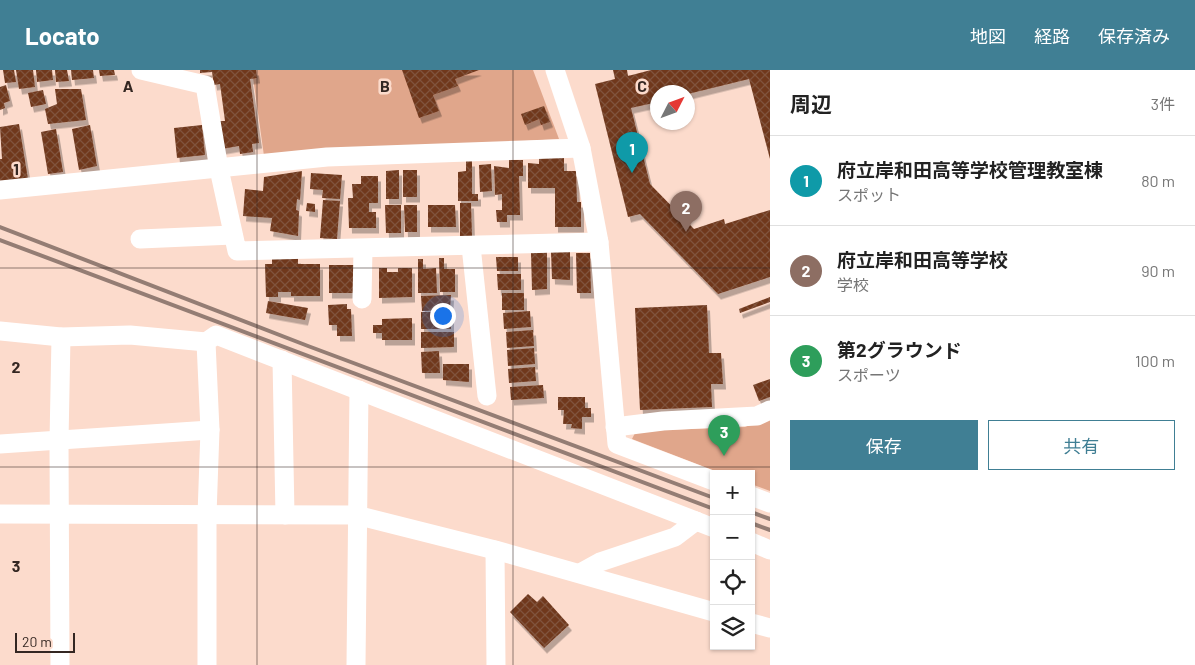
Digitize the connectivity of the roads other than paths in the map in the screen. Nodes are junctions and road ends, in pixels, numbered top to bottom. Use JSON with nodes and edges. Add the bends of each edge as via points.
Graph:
{"nodes":[{"id":1,"x":141,"y":70,"type":"edge"},
{"id":2,"x":555,"y":70,"type":"edge"},
{"id":3,"x":581,"y":148,"type":"junction"},
{"id":4,"x":218,"y":169,"type":"junction"},
{"id":5,"x":0,"y":190,"type":"edge"},
{"id":6,"x":233,"y":235,"type":"junction"},
{"id":7,"x":140,"y":239,"type":"dead end"},
{"id":8,"x":599,"y":242,"type":"junction"},
{"id":9,"x":472,"y":246,"type":"junction"},
{"id":10,"x":363,"y":248,"type":"junction"},
{"id":11,"x":362,"y":299,"type":"dead end"},
{"id":12,"x":0,"y":331,"type":"edge"},
{"id":13,"x":61,"y":337,"type":"junction"},
{"id":14,"x":206,"y":342,"type":"junction"},
{"id":15,"x":282,"y":360,"type":"junction"},
{"id":16,"x":359,"y":390,"type":"junction"},
{"id":17,"x":487,"y":396,"type":"dead end"},
{"id":18,"x":770,"y":410,"type":"edge"},
{"id":19,"x":615,"y":427,"type":"junction"},
{"id":20,"x":210,"y":430,"type":"junction"},
{"id":21,"x":59,"y":441,"type":"junction"},
{"id":22,"x":0,"y":444,"type":"edge"},
{"id":23,"x":710,"y":479,"type":"edge"},
{"id":24,"x":755,"y":497,"type":"edge"},
{"id":25,"x":770,"y":503,"type":"edge"},
{"id":26,"x":61,"y":513,"type":"junction"},
{"id":27,"x":0,"y":514,"type":"edge"},
{"id":28,"x":207,"y":515,"type":"junction"},
{"id":29,"x":285,"y":515,"type":"junction"},
{"id":30,"x":356,"y":515,"type":"junction"},
{"id":31,"x":696,"y":521,"type":"junction"},
{"id":32,"x":710,"y":526,"type":"edge"},
{"id":33,"x":755,"y":544,"type":"edge"},
{"id":34,"x":495,"y":550,"type":"junction"},
{"id":35,"x":770,"y":550,"type":"edge"},
{"id":36,"x":580,"y":573,"type":"junction"},
{"id":37,"x":710,"y":611,"type":"edge"},
{"id":38,"x":755,"y":624,"type":"edge"},
{"id":39,"x":770,"y":628,"type":"edge"},
{"id":40,"x":60,"y":665,"type":"edge"},
{"id":41,"x":207,"y":665,"type":"edge"},
{"id":42,"x":356,"y":665,"type":"edge"},
{"id":43,"x":496,"y":665,"type":"edge"}],
"edges":[{"from":1,"to":4,"type":"street","via":[[205,85]]},
{"from":2,"to":3,"type":"street"},
{"from":3,"to":4,"type":"street","via":[[326,157]]},
{"from":3,"to":8,"type":"street"},
{"from":4,"to":5,"type":"street"},
{"from":4,"to":6,"type":"street"},
{"from":6,"to":7,"type":"street"},
{"from":6,"to":10,"type":"street","via":[[237,251]]},
{"from":8,"to":9,"type":"street"},
{"from":8,"to":19,"type":"street"},
{"from":9,"to":10,"type":"street"},
{"from":9,"to":17,"type":"street"},
{"from":10,"to":11,"type":"street"},
{"from":12,"to":13,"type":"street"},
{"from":13,"to":14,"type":"street","via":[[130,336]]},
{"from":13,"to":21,"type":"street"},
{"from":14,"to":15,"type":"street","via":[[216,335]]},
{"from":14,"to":20,"type":"street"},
{"from":15,"to":16,"type":"street"},
{"from":15,"to":29,"type":"street"},
{"from":16,"to":30,"type":"street"},
{"from":16,"to":31,"type":"street"},
{"from":18,"to":19,"type":"street","via":[[757,416]]},
{"from":19,"to":23,"type":"street","via":[[617,444]]},
{"from":20,"to":21,"type":"street"},
{"from":20,"to":28,"type":"street"},
{"from":21,"to":22,"type":"street"},
{"from":21,"to":26,"type":"street"},
{"from":24,"to":25,"type":"street"},
{"from":26,"to":27,"type":"street"},
{"from":26,"to":28,"type":"street"},
{"from":26,"to":40,"type":"street"},
{"from":28,"to":29,"type":"street"},
{"from":28,"to":41,"type":"street"},
{"from":29,"to":30,"type":"street"},
{"from":30,"to":34,"type":"street"},
{"from":30,"to":42,"type":"street"},
{"from":31,"to":32,"type":"street"},
{"from":31,"to":36,"type":"street","via":[[674,537],[600,562]]},
{"from":33,"to":35,"type":"street"},
{"from":34,"to":36,"type":"street"},
{"from":34,"to":43,"type":"street"},
{"from":36,"to":37,"type":"street"},
{"from":38,"to":39,"type":"street"}]}
